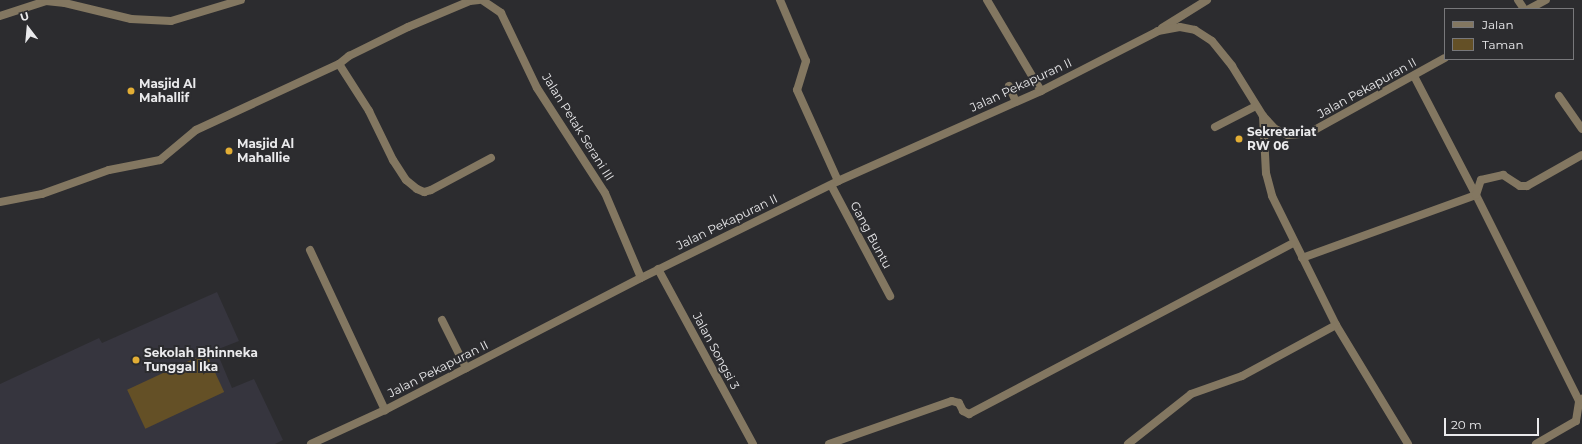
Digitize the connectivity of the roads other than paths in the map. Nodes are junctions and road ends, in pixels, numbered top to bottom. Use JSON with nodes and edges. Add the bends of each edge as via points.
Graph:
{"nodes":[{"id":1,"x":241,"y":0,"type":"edge"},
{"id":2,"x":479,"y":0,"type":"edge"},
{"id":3,"x":482,"y":0,"type":"edge"},
{"id":4,"x":780,"y":0,"type":"edge"},
{"id":5,"x":987,"y":0,"type":"edge"},
{"id":6,"x":1208,"y":0,"type":"edge"},
{"id":7,"x":1546,"y":0,"type":"edge"},
{"id":8,"x":1531,"y":8,"type":"edge"},
{"id":9,"x":0,"y":16,"type":"edge"},
{"id":10,"x":1158,"y":31,"type":"junction"},
{"id":11,"x":1444,"y":59,"type":"edge"},
{"id":12,"x":339,"y":64,"type":"junction"},
{"id":13,"x":1414,"y":76,"type":"junction"},
{"id":14,"x":1009,"y":86,"type":"dead end"},
{"id":15,"x":1041,"y":91,"type":"junction"},
{"id":16,"x":1559,"y":96,"type":"dead end"},
{"id":17,"x":1016,"y":102,"type":"junction"},
{"id":18,"x":1256,"y":106,"type":"junction"},
{"id":19,"x":1262,"y":116,"type":"junction"},
{"id":20,"x":1215,"y":127,"type":"dead end"},
{"id":21,"x":1582,"y":129,"type":"edge"},
{"id":22,"x":1582,"y":155,"type":"edge"},
{"id":23,"x":491,"y":158,"type":"dead end"},
{"id":24,"x":834,"y":183,"type":"junction"},
{"id":25,"x":1476,"y":195,"type":"junction"},
{"id":26,"x":0,"y":202,"type":"edge"},
{"id":27,"x":1294,"y":242,"type":"junction"},
{"id":28,"x":310,"y":250,"type":"dead end"},
{"id":29,"x":1302,"y":258,"type":"junction"},
{"id":30,"x":658,"y":269,"type":"junction"},
{"id":31,"x":641,"y":278,"type":"junction"},
{"id":32,"x":890,"y":296,"type":"dead end"},
{"id":33,"x":442,"y":320,"type":"dead end"},
{"id":34,"x":1336,"y":325,"type":"junction"},
{"id":35,"x":466,"y":368,"type":"junction"},
{"id":36,"x":1580,"y":400,"type":"edge"},
{"id":37,"x":385,"y":410,"type":"junction"},
{"id":38,"x":311,"y":444,"type":"edge"},
{"id":39,"x":753,"y":444,"type":"edge"},
{"id":40,"x":829,"y":444,"type":"edge"},
{"id":41,"x":1128,"y":444,"type":"edge"},
{"id":42,"x":1408,"y":444,"type":"edge"},
{"id":43,"x":1536,"y":444,"type":"edge"}],
"edges":[{"from":1,"to":9,"type":"street","via":[[171,21],[131,19],[66,3],[46,1]]},
{"from":2,"to":12,"type":"street","via":[[470,1],[408,27],[348,56]]},
{"from":3,"to":31,"type":"street","name":"Jalan Petak Serani III","via":[[501,14],[538,88],[605,193]]},
{"from":4,"to":24,"type":"street","name":"Gang Buntu","via":[[806,61],[797,90]]},
{"from":5,"to":15,"type":"street"},
{"from":6,"to":10,"type":"street","name":"Jalan Pekapuran II"},
{"from":7,"to":8,"type":"street"},
{"from":10,"to":15,"type":"street","name":"Jalan Pekapuran II"},
{"from":10,"to":18,"type":"street","name":"Jalan Pekapuran II","via":[[1180,27],[1195,30],[1212,40],[1232,66]]},
{"from":11,"to":13,"type":"street","name":"Jalan Pekapuran II"},
{"from":12,"to":23,"type":"street","via":[[369,111],[393,160],[406,180],[417,189],[424,192],[431,190]]},
{"from":12,"to":26,"type":"street","via":[[196,130],[160,160],[110,170],[42,194]]},
{"from":13,"to":19,"type":"street","name":"Jalan Pekapuran II","via":[[1309,133],[1288,135],[1275,129]]},
{"from":13,"to":25,"type":"street"},
{"from":14,"to":17,"type":"street"},
{"from":15,"to":17,"type":"street","name":"Jalan Pekapuran II"},
{"from":16,"to":21,"type":"street"},
{"from":17,"to":24,"type":"street","name":"Jalan Pekapuran II"},
{"from":18,"to":19,"type":"street","name":"Jalan Pekapuran II"},
{"from":18,"to":20,"type":"street"},
{"from":19,"to":27,"type":"street","via":[[1266,173],[1272,196]]},
{"from":22,"to":25,"type":"street","via":[[1527,186],[1520,186],[1503,175],[1481,180]]},
{"from":24,"to":30,"type":"street","name":"Jalan Pekapuran II"},
{"from":24,"to":32,"type":"street","name":"Gang Buntu"},
{"from":25,"to":29,"type":"street"},
{"from":25,"to":36,"type":"street"},
{"from":27,"to":29,"type":"street"},
{"from":27,"to":40,"type":"street","via":[[969,414],[963,411],[959,403],[952,401]]},
{"from":28,"to":37,"type":"street"},
{"from":29,"to":34,"type":"street"},
{"from":30,"to":31,"type":"street","name":"Jalan Pekapuran II"},
{"from":30,"to":39,"type":"street","name":"Jalan Songsi 3"},
{"from":31,"to":35,"type":"street","name":"Jalan Pekapuran II"},
{"from":33,"to":35,"type":"street"},
{"from":34,"to":41,"type":"street","via":[[1242,376],[1191,394]]},
{"from":34,"to":42,"type":"street"},
{"from":35,"to":37,"type":"street","name":"Jalan Pekapuran II"},
{"from":36,"to":43,"type":"street","via":[[1576,421]]},
{"from":37,"to":38,"type":"street","name":"Jalan Pekapuran II"}]}
